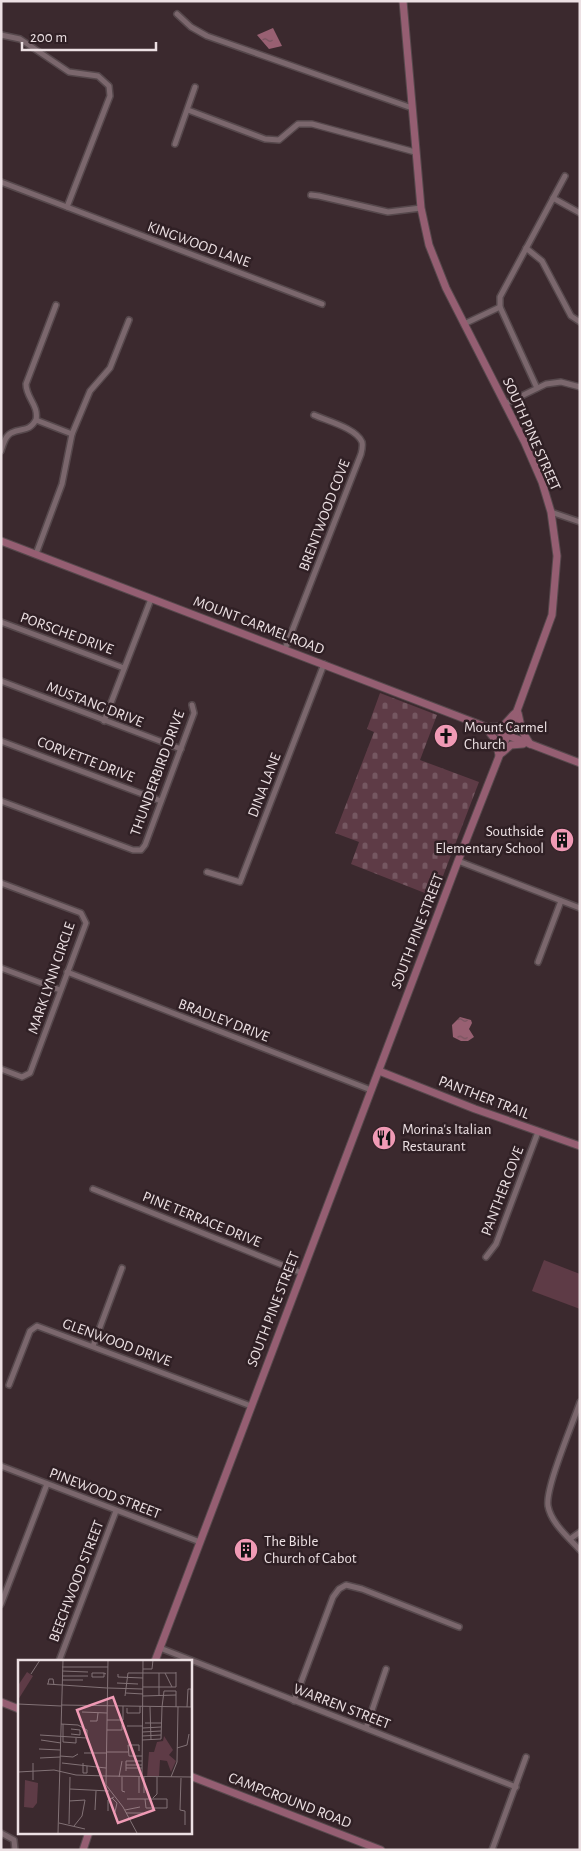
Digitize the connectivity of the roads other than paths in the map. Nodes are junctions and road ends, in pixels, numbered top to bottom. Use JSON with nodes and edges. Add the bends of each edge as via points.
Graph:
{"nodes":[{"id":1,"x":403,"y":1,"type":"edge"},
{"id":2,"x":177,"y":14,"type":"dead end"},
{"id":3,"x":1,"y":35,"type":"edge"},
{"id":4,"x":195,"y":87,"type":"dead end"},
{"id":5,"x":412,"y":108,"type":"junction"},
{"id":6,"x":188,"y":110,"type":"junction"},
{"id":7,"x":175,"y":144,"type":"dead end"},
{"id":8,"x":415,"y":152,"type":"junction"},
{"id":9,"x":565,"y":176,"type":"dead end"},
{"id":10,"x":1,"y":182,"type":"edge"},
{"id":11,"x":311,"y":195,"type":"dead end"},
{"id":12,"x":553,"y":198,"type":"junction"},
{"id":13,"x":67,"y":207,"type":"junction"},
{"id":14,"x":421,"y":208,"type":"junction"},
{"id":15,"x":580,"y":212,"type":"edge"},
{"id":16,"x":526,"y":248,"type":"junction"},
{"id":17,"x":322,"y":304,"type":"dead end"},
{"id":18,"x":56,"y":305,"type":"dead end"},
{"id":19,"x":500,"y":307,"type":"junction"},
{"id":20,"x":129,"y":320,"type":"dead end"},
{"id":21,"x":580,"y":322,"type":"edge"},
{"id":22,"x":464,"y":324,"type":"junction"},
{"id":23,"x":580,"y":387,"type":"edge"},
{"id":24,"x":537,"y":388,"type":"junction"},
{"id":25,"x":505,"y":404,"type":"junction"},
{"id":26,"x":314,"y":415,"type":"dead end"},
{"id":27,"x":36,"y":420,"type":"junction"},
{"id":28,"x":72,"y":434,"type":"junction"},
{"id":29,"x":1,"y":451,"type":"edge"},
{"id":30,"x":551,"y":512,"type":"junction"},
{"id":31,"x":580,"y":522,"type":"edge"},
{"id":32,"x":1,"y":541,"type":"edge"},
{"id":33,"x":36,"y":554,"type":"junction"},
{"id":34,"x":151,"y":599,"type":"junction"},
{"id":35,"x":1,"y":622,"type":"edge"},
{"id":36,"x":285,"y":649,"type":"junction"},
{"id":37,"x":324,"y":664,"type":"junction"},
{"id":38,"x":124,"y":668,"type":"junction"},
{"id":39,"x":1,"y":681,"type":"edge"},
{"id":40,"x":192,"y":705,"type":"dead end"},
{"id":41,"x":518,"y":710,"type":"junction"},
{"id":42,"x":104,"y":721,"type":"junction"},
{"id":43,"x":485,"y":727,"type":"junction"},
{"id":44,"x":508,"y":736,"type":"junction"},
{"id":45,"x":1,"y":740,"type":"edge"},
{"id":46,"x":531,"y":744,"type":"junction"},
{"id":47,"x":180,"y":749,"type":"junction"},
{"id":48,"x":499,"y":756,"type":"junction"},
{"id":49,"x":580,"y":763,"type":"edge"},
{"id":50,"x":1,"y":801,"type":"edge"},
{"id":51,"x":161,"y":801,"type":"junction"},
{"id":52,"x":458,"y":861,"type":"junction"},
{"id":53,"x":207,"y":872,"type":"dead end"},
{"id":54,"x":1,"y":884,"type":"edge"},
{"id":55,"x":561,"y":900,"type":"junction"},
{"id":56,"x":580,"y":908,"type":"edge"},
{"id":57,"x":538,"y":962,"type":"dead end"},
{"id":58,"x":1,"y":968,"type":"edge"},
{"id":59,"x":68,"y":972,"type":"junction"},
{"id":60,"x":60,"y":990,"type":"junction"},
{"id":61,"x":1,"y":1069,"type":"edge"},
{"id":62,"x":379,"y":1071,"type":"junction"},
{"id":63,"x":371,"y":1090,"type":"junction"},
{"id":64,"x":538,"y":1132,"type":"junction"},
{"id":65,"x":580,"y":1146,"type":"edge"},
{"id":66,"x":93,"y":1189,"type":"dead end"},
{"id":67,"x":486,"y":1257,"type":"dead end"},
{"id":68,"x":122,"y":1268,"type":"dead end"},
{"id":69,"x":302,"y":1273,"type":"junction"},
{"id":70,"x":93,"y":1346,"type":"junction"},
{"id":71,"x":9,"y":1385,"type":"dead end"},
{"id":72,"x":580,"y":1402,"type":"edge"},
{"id":73,"x":251,"y":1406,"type":"junction"},
{"id":74,"x":1,"y":1466,"type":"edge"},
{"id":75,"x":47,"y":1484,"type":"junction"},
{"id":76,"x":116,"y":1511,"type":"junction"},
{"id":77,"x":580,"y":1532,"type":"edge"},
{"id":78,"x":570,"y":1539,"type":"junction"},
{"id":79,"x":200,"y":1542,"type":"junction"},
{"id":80,"x":580,"y":1550,"type":"edge"},
{"id":81,"x":1,"y":1604,"type":"edge"},
{"id":82,"x":459,"y":1627,"type":"dead end"},
{"id":83,"x":160,"y":1648,"type":"junction"},
{"id":84,"x":59,"y":1660,"type":"edge"},
{"id":85,"x":155,"y":1660,"type":"edge"},
{"id":86,"x":190,"y":1660,"type":"edge"},
{"id":87,"x":191,"y":1660,"type":"edge"},
{"id":88,"x":386,"y":1669,"type":"dead end"},
{"id":89,"x":294,"y":1701,"type":"junction"},
{"id":90,"x":1,"y":1702,"type":"edge"},
{"id":91,"x":18,"y":1709,"type":"edge"},
{"id":92,"x":366,"y":1728,"type":"junction"},
{"id":93,"x":526,"y":1757,"type":"dead end"},
{"id":94,"x":191,"y":1776,"type":"edge"},
{"id":95,"x":516,"y":1787,"type":"junction"},
{"id":96,"x":1,"y":1833,"type":"edge"},
{"id":97,"x":89,"y":1834,"type":"edge"},
{"id":98,"x":15,"y":1850,"type":"edge"},
{"id":99,"x":83,"y":1850,"type":"edge"},
{"id":100,"x":381,"y":1850,"type":"edge"},
{"id":101,"x":492,"y":1850,"type":"edge"}],
"edges":[{"from":1,"to":5,"type":"main road","name":"SOUTH PINE STREET"},
{"from":2,"to":5,"type":"street","via":[[207,36]]},
{"from":3,"to":13,"type":"street","via":[[20,39],[69,72],[98,76],[108,86],[110,96]]},
{"from":4,"to":6,"type":"street"},
{"from":5,"to":8,"type":"main road","name":"SOUTH PINE STREET"},
{"from":6,"to":7,"type":"street"},
{"from":6,"to":8,"type":"street","via":[[265,139],[279,140],[298,124],[312,124]]},
{"from":8,"to":14,"type":"main road","name":"SOUTH PINE STREET"},
{"from":9,"to":12,"type":"street"},
{"from":10,"to":13,"type":"street","name":"KINGWOOD LANE"},
{"from":11,"to":14,"type":"street","via":[[388,212]]},
{"from":12,"to":15,"type":"street"},
{"from":12,"to":16,"type":"street"},
{"from":13,"to":17,"type":"street","name":"KINGWOOD LANE"},
{"from":14,"to":22,"type":"main road","name":"SOUTH PINE STREET","via":[[429,245]]},
{"from":16,"to":19,"type":"street","via":[[500,297]]},
{"from":16,"to":21,"type":"street","via":[[542,260],[571,316]]},
{"from":18,"to":27,"type":"street","via":[[26,384],[26,392],[36,409]]},
{"from":19,"to":22,"type":"street"},
{"from":19,"to":24,"type":"street"},
{"from":20,"to":28,"type":"street","via":[[110,368],[90,391]]},
{"from":22,"to":25,"type":"main road","name":"SOUTH PINE STREET"},
{"from":23,"to":24,"type":"street","via":[[561,382]]},
{"from":24,"to":25,"type":"street"},
{"from":25,"to":30,"type":"main road","name":"SOUTH PINE STREET","via":[[542,482]]},
{"from":26,"to":36,"type":"street","name":"BRENTWOOD COVE","via":[[351,430],[363,444]]},
{"from":27,"to":28,"type":"street"},
{"from":27,"to":29,"type":"street","via":[[27,430],[11,433]]},
{"from":28,"to":33,"type":"street","via":[[62,484]]},
{"from":30,"to":31,"type":"street"},
{"from":30,"to":41,"type":"main road","name":"SOUTH PINE STREET","via":[[556,556],[552,615]]},
{"from":32,"to":33,"type":"main road","name":"MOUNT CARMEL ROAD"},
{"from":33,"to":34,"type":"main road","name":"MOUNT CARMEL ROAD"},
{"from":34,"to":36,"type":"main road","name":"MOUNT CARMEL ROAD"},
{"from":34,"to":38,"type":"street"},
{"from":35,"to":38,"type":"street","name":"PORSCHE DRIVE"},
{"from":36,"to":37,"type":"main road","name":"MOUNT CARMEL ROAD"},
{"from":37,"to":43,"type":"main road","name":"MOUNT CARMEL ROAD"},
{"from":37,"to":53,"type":"street","name":"DINA LANE","via":[[240,882]]},
{"from":38,"to":42,"type":"street"},
{"from":39,"to":42,"type":"street","name":"MUSTANG DRIVE"},
{"from":40,"to":47,"type":"street","name":"THUNDERBIRD DRIVE","via":[[194,714]]},
{"from":41,"to":43,"type":"main road","via":[[503,726]]},
{"from":41,"to":44,"type":"main road","name":"SOUTH PINE STREET"},
{"from":41,"to":46,"type":"main road","via":[[519,723]]},
{"from":42,"to":47,"type":"street","name":"MUSTANG DRIVE"},
{"from":43,"to":44,"type":"main road","name":"MOUNT CARMEL ROAD"},
{"from":43,"to":48,"type":"main road","via":[[496,741]]},
{"from":44,"to":46,"type":"main road","name":"MOUNT CARMEL ROAD"},
{"from":44,"to":48,"type":"main road","name":"SOUTH PINE STREET"},
{"from":45,"to":51,"type":"street","name":"CORVETTE DRIVE"},
{"from":46,"to":48,"type":"main road","via":[[511,745]]},
{"from":46,"to":49,"type":"main road","name":"MOUNT CARMEL ROAD"},
{"from":47,"to":51,"type":"street","name":"THUNDERBIRD DRIVE"},
{"from":48,"to":52,"type":"main road","name":"SOUTH PINE STREET"},
{"from":50,"to":51,"type":"street","name":"THUNDERBIRD DRIVE","via":[[133,850],[141,850],[145,845]]},
{"from":52,"to":55,"type":"street"},
{"from":52,"to":62,"type":"main road","name":"SOUTH PINE STREET"},
{"from":54,"to":59,"type":"street","name":"MARK LYNN CIRCLE","via":[[81,913],[86,923]]},
{"from":55,"to":56,"type":"street"},
{"from":55,"to":57,"type":"street"},
{"from":58,"to":60,"type":"street"},
{"from":59,"to":60,"type":"street","name":"MARK LYNN CIRCLE"},
{"from":59,"to":63,"type":"street","name":"BRADLEY DRIVE"},
{"from":60,"to":61,"type":"street","name":"MARK LYNN CIRCLE","via":[[30,1073],[22,1077]]},
{"from":62,"to":63,"type":"main road","name":"SOUTH PINE STREET"},
{"from":62,"to":64,"type":"main road","name":"PANTHER TRAIL"},
{"from":63,"to":69,"type":"main road","name":"SOUTH PINE STREET"},
{"from":64,"to":65,"type":"main road","name":"PANTHER TRAIL"},
{"from":64,"to":67,"type":"street","name":"PANTHER COVE","via":[[496,1244]]},
{"from":66,"to":69,"type":"street","name":"PINE TERRACE DRIVE"},
{"from":68,"to":70,"type":"street"},
{"from":69,"to":73,"type":"main road","name":"SOUTH PINE STREET"},
{"from":70,"to":71,"type":"street","name":"GLENWOOD DRIVE","via":[[35,1326],[30,1330]]},
{"from":70,"to":73,"type":"street","name":"GLENWOOD DRIVE"},
{"from":72,"to":78,"type":"street","via":[[548,1496],[554,1521]]},
{"from":73,"to":79,"type":"main road","name":"SOUTH PINE STREET"},
{"from":74,"to":75,"type":"street","name":"PINEWOOD STREET"},
{"from":75,"to":76,"type":"street","name":"PINEWOOD STREET"},
{"from":75,"to":81,"type":"street"},
{"from":76,"to":79,"type":"street","name":"PINEWOOD STREET"},
{"from":76,"to":84,"type":"street","name":"BEECHWOOD STREET"},
{"from":77,"to":78,"type":"street"},
{"from":78,"to":80,"type":"street"},
{"from":79,"to":83,"type":"main road","name":"SOUTH PINE STREET"},
{"from":82,"to":89,"type":"street","via":[[346,1585],[333,1597]]},
{"from":83,"to":85,"type":"main road","name":"SOUTH PINE STREET"},
{"from":83,"to":86,"type":"street","name":"WARREN STREET"},
{"from":87,"to":89,"type":"street","name":"WARREN STREET"},
{"from":88,"to":92,"type":"street"},
{"from":89,"to":92,"type":"street","name":"WARREN STREET"},
{"from":90,"to":91,"type":"main road"},
{"from":92,"to":95,"type":"street","name":"WARREN STREET"},
{"from":93,"to":95,"type":"street"},
{"from":94,"to":100,"type":"main road","name":"CAMPGROUND ROAD"},
{"from":95,"to":101,"type":"street"},
{"from":96,"to":98,"type":"street","via":[[14,1840]]},
{"from":97,"to":99,"type":"main road"}]}
